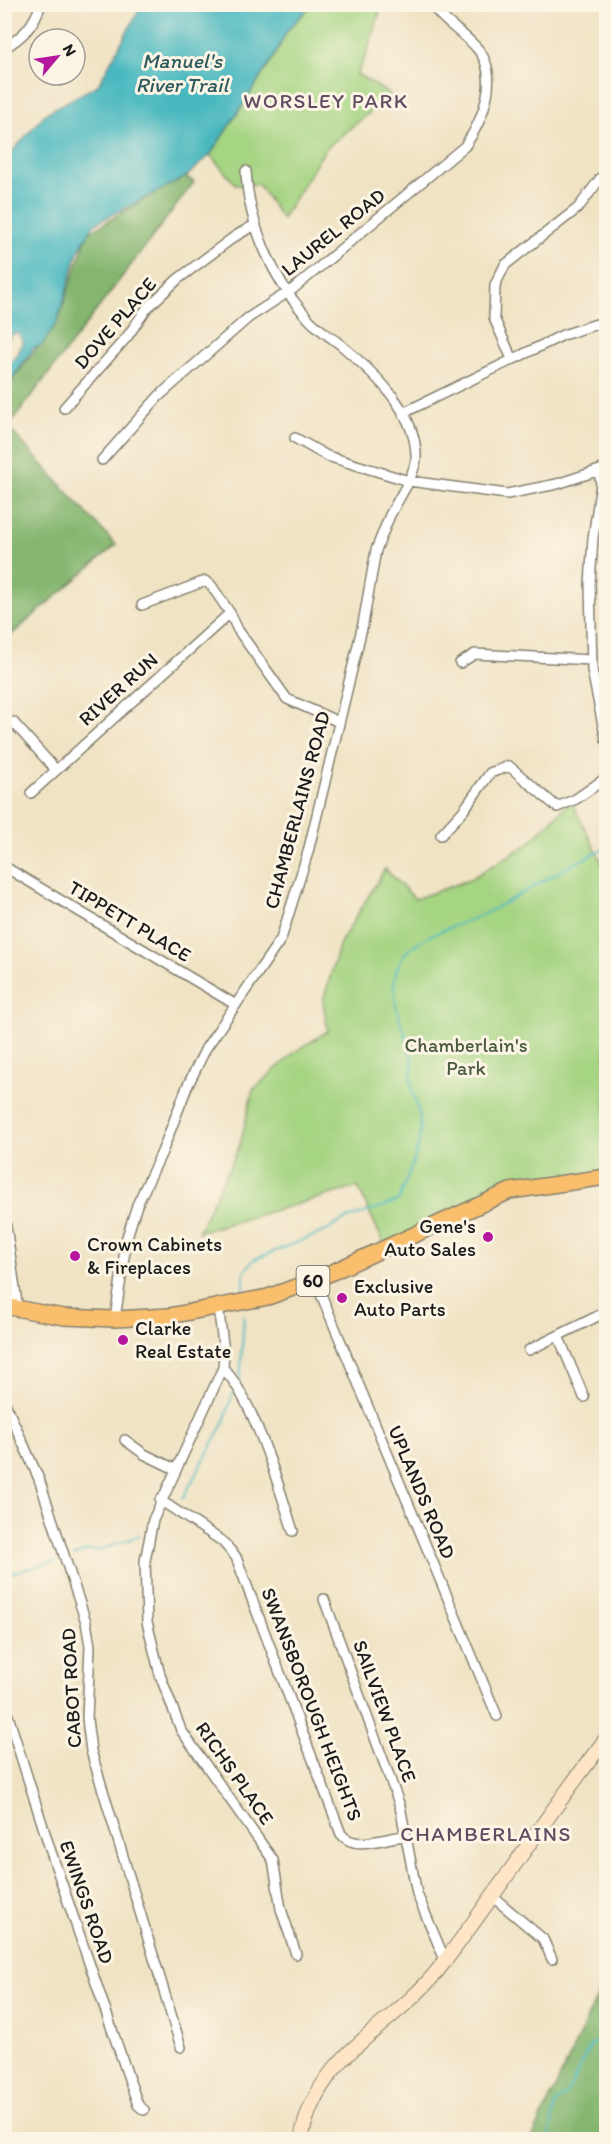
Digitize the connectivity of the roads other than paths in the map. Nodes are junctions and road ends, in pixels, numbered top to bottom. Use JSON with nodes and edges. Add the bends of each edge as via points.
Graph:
{"nodes":[{"id":1,"x":42,"y":4,"type":"edge"},
{"id":2,"x":431,"y":4,"type":"edge"},
{"id":3,"x":4,"y":48,"type":"edge"},
{"id":4,"x":246,"y":171,"type":"dead end"},
{"id":5,"x":606,"y":171,"type":"edge"},
{"id":6,"x":256,"y":224,"type":"junction"},
{"id":7,"x":287,"y":292,"type":"junction"},
{"id":8,"x":606,"y":321,"type":"edge"},
{"id":9,"x":512,"y":359,"type":"junction"},
{"id":10,"x":64,"y":408,"type":"dead end"},
{"id":11,"x":402,"y":413,"type":"junction"},
{"id":12,"x":295,"y":438,"type":"dead end"},
{"id":13,"x":102,"y":460,"type":"dead end"},
{"id":14,"x":603,"y":469,"type":"edge"},
{"id":15,"x":409,"y":482,"type":"junction"},
{"id":16,"x":142,"y":604,"type":"dead end"},
{"id":17,"x":230,"y":613,"type":"junction"},
{"id":18,"x":592,"y":660,"type":"junction"},
{"id":19,"x":460,"y":663,"type":"dead end"},
{"id":20,"x":13,"y":722,"type":"dead end"},
{"id":21,"x":339,"y":722,"type":"junction"},
{"id":22,"x":606,"y":740,"type":"edge"},
{"id":23,"x":56,"y":770,"type":"junction"},
{"id":24,"x":606,"y":778,"type":"edge"},
{"id":25,"x":31,"y":793,"type":"dead end"},
{"id":26,"x":441,"y":836,"type":"dead end"},
{"id":27,"x":5,"y":867,"type":"edge"},
{"id":28,"x":236,"y":1005,"type":"junction"},
{"id":29,"x":606,"y":1178,"type":"edge"},
{"id":30,"x":4,"y":1212,"type":"edge"},
{"id":31,"x":315,"y":1280,"type":"junction"},
{"id":32,"x":218,"y":1305,"type":"junction"},
{"id":33,"x":11,"y":1308,"type":"edge"},
{"id":34,"x":606,"y":1312,"type":"edge"},
{"id":35,"x":115,"y":1319,"type":"junction"},
{"id":36,"x":559,"y":1338,"type":"junction"},
{"id":37,"x":529,"y":1350,"type":"dead end"},
{"id":38,"x":223,"y":1368,"type":"junction"},
{"id":39,"x":584,"y":1397,"type":"dead end"},
{"id":40,"x":4,"y":1401,"type":"edge"},
{"id":41,"x":125,"y":1440,"type":"dead end"},
{"id":42,"x":175,"y":1469,"type":"junction"},
{"id":43,"x":160,"y":1500,"type":"junction"},
{"id":44,"x":293,"y":1531,"type":"dead end"},
{"id":45,"x":324,"y":1599,"type":"dead end"},
{"id":46,"x":4,"y":1702,"type":"edge"},
{"id":47,"x":497,"y":1716,"type":"dead end"},
{"id":48,"x":606,"y":1739,"type":"edge"},
{"id":49,"x":405,"y":1836,"type":"junction"},
{"id":50,"x":492,"y":1896,"type":"junction"},
{"id":51,"x":296,"y":1954,"type":"dead end"},
{"id":52,"x":552,"y":1959,"type":"dead end"},
{"id":53,"x":445,"y":1960,"type":"junction"},
{"id":54,"x":181,"y":2047,"type":"dead end"},
{"id":55,"x":144,"y":2110,"type":"dead end"},
{"id":56,"x":301,"y":2139,"type":"edge"}],
"edges":[{"from":1,"to":3,"type":"street","via":[[35,22]]},
{"from":2,"to":7,"type":"street","name":"LAUREL ROAD","via":[[484,58],[488,90],[474,131],[456,154]]},
{"from":4,"to":6,"type":"street","name":"CHAMBERLAINS ROAD"},
{"from":5,"to":9,"type":"street","via":[[578,208],[505,265],[495,285],[495,318]]},
{"from":6,"to":7,"type":"street","name":"CHAMBERLAINS ROAD"},
{"from":6,"to":10,"type":"street","name":"DOVE PLACE","via":[[178,279],[147,308],[127,337]]},
{"from":7,"to":11,"type":"street","name":"CHAMBERLAINS ROAD","via":[[307,318],[376,378]]},
{"from":7,"to":13,"type":"street","name":"LAUREL ROAD","via":[[243,322],[159,396]]},
{"from":8,"to":9,"type":"street","via":[[563,335]]},
{"from":9,"to":11,"type":"street"},
{"from":11,"to":15,"type":"street","name":"CHAMBERLAINS ROAD","via":[[412,431],[416,461]]},
{"from":12,"to":15,"type":"street","via":[[321,454]]},
{"from":14,"to":15,"type":"street","via":[[507,494]]},
{"from":14,"to":18,"type":"street","via":[[590,584]]},
{"from":15,"to":21,"type":"street","name":"CHAMBERLAINS ROAD","via":[[376,550]]},
{"from":16,"to":17,"type":"street","via":[[205,581]]},
{"from":17,"to":21,"type":"street","via":[[287,699]]},
{"from":17,"to":23,"type":"street","name":"RIVER RUN"},
{"from":18,"to":19,"type":"street","via":[[475,654]]},
{"from":18,"to":22,"type":"street"},
{"from":20,"to":23,"type":"street"},
{"from":21,"to":28,"type":"street","name":"CHAMBERLAINS ROAD","via":[[308,852],[281,939]]},
{"from":23,"to":25,"type":"street","name":"RIVER RUN"},
{"from":24,"to":26,"type":"street","via":[[557,807],[509,766],[490,773]]},
{"from":27,"to":28,"type":"street","name":"TIPPETT PLACE"},
{"from":28,"to":35,"type":"street","name":"CHAMBERLAINS ROAD","via":[[206,1048],[137,1205],[127,1237]]},
{"from":29,"to":31,"type":"main road","number":"60","via":[[510,1191]]},
{"from":30,"to":33,"type":"street"},
{"from":31,"to":32,"type":"main road","number":"60","via":[[268,1297]]},
{"from":31,"to":47,"type":"street","name":"UPLANDS ROAD"},
{"from":32,"to":35,"type":"main road","number":"60","via":[[168,1316]]},
{"from":32,"to":38,"type":"street","name":"RICHS PLACE"},
{"from":33,"to":35,"type":"main road","number":"60","via":[[64,1317]]},
{"from":34,"to":36,"type":"street"},
{"from":36,"to":37,"type":"street"},
{"from":36,"to":39,"type":"street"},
{"from":38,"to":42,"type":"street","name":"RICHS PLACE"},
{"from":38,"to":44,"type":"street","via":[[246,1402]]},
{"from":40,"to":54,"type":"street","name":"CABOT ROAD","via":[[39,1479],[84,1612],[90,1646],[87,1719],[91,1751]]},
{"from":41,"to":42,"type":"street"},
{"from":42,"to":43,"type":"street","name":"RICHS PLACE"},
{"from":43,"to":49,"type":"street","name":"SWANSBOROUGH HEIGHTS","via":[[222,1541],[236,1557],[344,1838],[357,1844]]},
{"from":43,"to":51,"type":"street","name":"RICHS PLACE","via":[[147,1540],[145,1572],[146,1609],[156,1661],[185,1736],[273,1860],[281,1909]]},
{"from":45,"to":49,"type":"street","name":"SAILVIEW PLACE","via":[[397,1798]]},
{"from":46,"to":55,"type":"street","name":"EWINGS ROAD","via":[[52,1855],[138,2105]]},
{"from":48,"to":50,"type":"street"},
{"from":49,"to":53,"type":"street","via":[[417,1894]]},
{"from":50,"to":52,"type":"street","via":[[543,1939]]},
{"from":50,"to":53,"type":"street"},
{"from":53,"to":56,"type":"street","via":[[418,1991],[337,2064],[314,2100]]}]}
